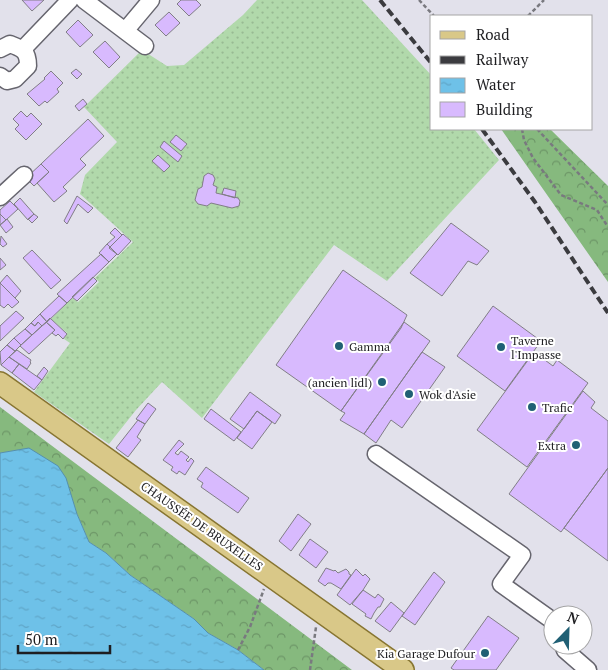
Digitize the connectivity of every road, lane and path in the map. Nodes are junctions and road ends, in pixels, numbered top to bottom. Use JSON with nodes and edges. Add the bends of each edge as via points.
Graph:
{"nodes":[{"id":1,"x":70,"y":0,"type":"edge"},
{"id":2,"x":84,"y":0,"type":"edge"},
{"id":3,"x":152,"y":0,"type":"edge"},
{"id":4,"x":418,"y":0,"type":"edge"},
{"id":5,"x":544,"y":0,"type":"edge"},
{"id":6,"x":433,"y":15,"type":"edge"},
{"id":7,"x":529,"y":15,"type":"edge"},
{"id":8,"x":125,"y":31,"type":"junction"},
{"id":9,"x":145,"y":46,"type":"dead end"},
{"id":10,"x":0,"y":49,"type":"edge"},
{"id":11,"x":23,"y":49,"type":"junction"},
{"id":12,"x":0,"y":76,"type":"edge"},
{"id":13,"x":522,"y":130,"type":"edge"},
{"id":14,"x":538,"y":130,"type":"edge"},
{"id":15,"x":24,"y":175,"type":"dead end"},
{"id":16,"x":0,"y":197,"type":"edge"},
{"id":17,"x":608,"y":205,"type":"edge"},
{"id":18,"x":608,"y":227,"type":"edge"},
{"id":19,"x":0,"y":383,"type":"edge"},
{"id":20,"x":0,"y":397,"type":"edge"},
{"id":21,"x":376,"y":454,"type":"dead end"},
{"id":22,"x":265,"y":586,"type":"junction"},
{"id":23,"x":543,"y":614,"type":"edge"},
{"id":24,"x":316,"y":623,"type":"junction"},
{"id":25,"x":238,"y":650,"type":"dead end"},
{"id":26,"x":571,"y":655,"type":"edge"},
{"id":27,"x":310,"y":670,"type":"edge"},
{"id":28,"x":382,"y":670,"type":"edge"},
{"id":29,"x":403,"y":670,"type":"edge"},
{"id":30,"x":588,"y":670,"type":"edge"}],
"edges":[{"from":1,"to":11,"type":"street"},
{"from":2,"to":8,"type":"street"},
{"from":3,"to":8,"type":"street"},
{"from":4,"to":6,"type":"path"},
{"from":5,"to":7,"type":"path"},
{"from":8,"to":9,"type":"street"},
{"from":10,"to":11,"type":"street","via":[[10,44]]},
{"from":11,"to":12,"type":"street","via":[[28,66],[15,79],[6,81]]},
{"from":13,"to":18,"type":"path","via":[[533,158],[561,195],[597,210]]},
{"from":14,"to":17,"type":"path"},
{"from":15,"to":16,"type":"street"},
{"from":19,"to":29,"type":"main road","name":"CHAUSSÉE DE BRUXELLES"},
{"from":20,"to":22,"type":"main road","name":"CHAUSSÉE DE BRUXELLES"},
{"from":21,"to":23,"type":"street","via":[[522,555],[501,584]]},
{"from":22,"to":24,"type":"main road","name":"CHAUSSÉE DE BRUXELLES"},
{"from":22,"to":25,"type":"path"},
{"from":24,"to":27,"type":"path"},
{"from":24,"to":28,"type":"main road","name":"CHAUSSÉE DE BRUXELLES"},
{"from":26,"to":30,"type":"street"}]}
